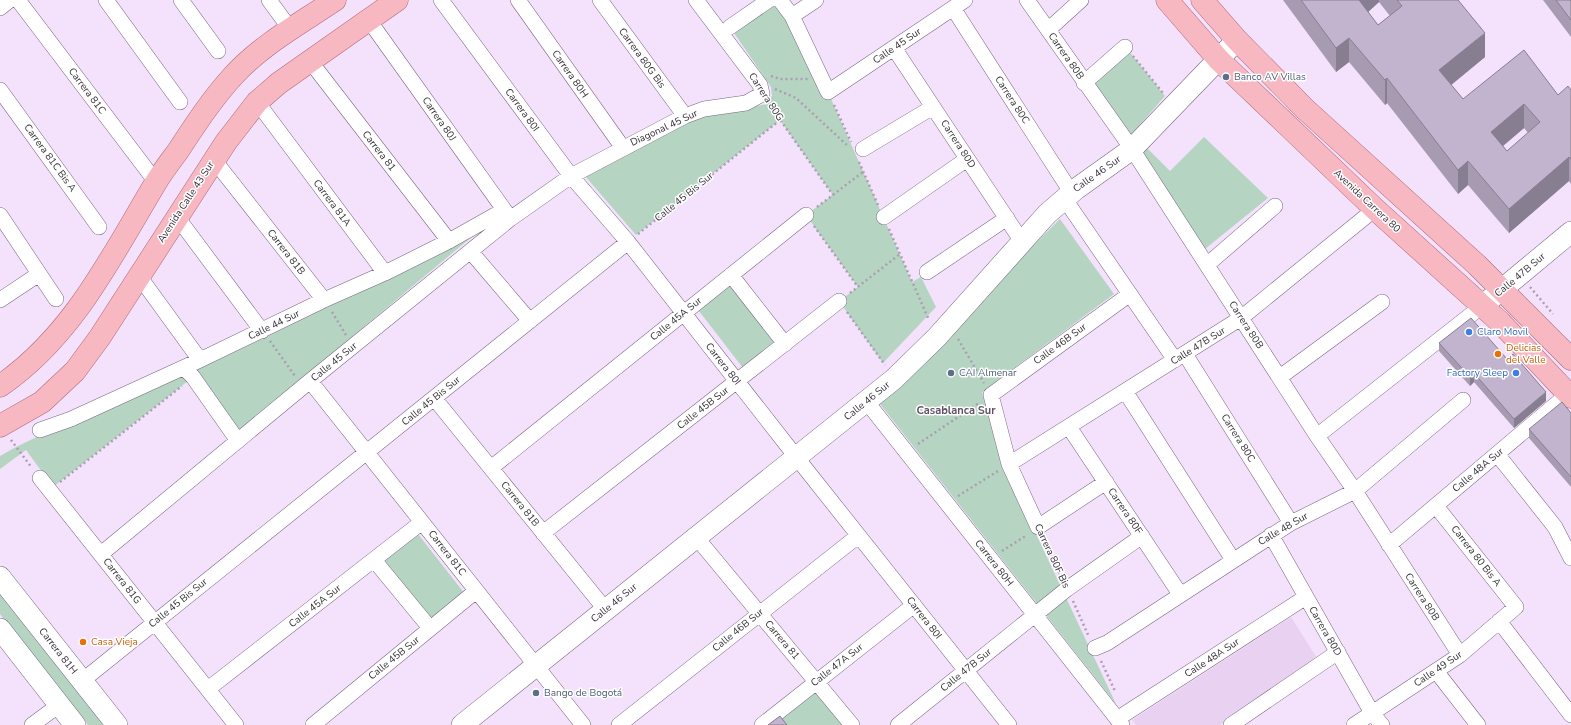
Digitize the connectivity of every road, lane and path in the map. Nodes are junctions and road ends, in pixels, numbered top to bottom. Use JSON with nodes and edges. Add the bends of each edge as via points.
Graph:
{"nodes":[{"id":1,"x":10,"y":0,"type":"edge"},
{"id":2,"x":18,"y":0,"type":"edge"},
{"id":3,"x":106,"y":0,"type":"edge"},
{"id":4,"x":181,"y":0,"type":"edge"},
{"id":5,"x":269,"y":0,"type":"edge"},
{"id":6,"x":335,"y":0,"type":"edge"},
{"id":7,"x":397,"y":0,"type":"edge"},
{"id":8,"x":441,"y":0,"type":"edge"},
{"id":9,"x":518,"y":0,"type":"edge"},
{"id":10,"x":600,"y":0,"type":"edge"},
{"id":11,"x":696,"y":0,"type":"edge"},
{"id":12,"x":769,"y":0,"type":"edge"},
{"id":13,"x":780,"y":0,"type":"edge"},
{"id":14,"x":816,"y":0,"type":"edge"},
{"id":15,"x":1027,"y":0,"type":"edge"},
{"id":16,"x":1081,"y":0,"type":"edge"},
{"id":17,"x":1167,"y":0,"type":"edge"},
{"id":18,"x":1202,"y":0,"type":"edge"},
{"id":19,"x":959,"y":4,"type":"edge"},
{"id":20,"x":0,"y":8,"type":"edge"},
{"id":21,"x":792,"y":16,"type":"junction"},
{"id":22,"x":368,"y":19,"type":"junction"},
{"id":23,"x":730,"y":27,"type":"dead end"},
{"id":24,"x":291,"y":30,"type":"junction"},
{"id":25,"x":1048,"y":30,"type":"junction"},
{"id":26,"x":1237,"y":40,"type":"junction"},
{"id":27,"x":1125,"y":47,"type":"joint"},
{"id":28,"x":894,"y":48,"type":"junction"},
{"id":29,"x":218,"y":51,"type":"dead end"},
{"id":30,"x":310,"y":60,"type":"junction"},
{"id":31,"x":1219,"y":60,"type":"junction"},
{"id":32,"x":746,"y":67,"type":"junction"},
{"id":33,"x":822,"y":78,"type":"junction"},
{"id":34,"x":1084,"y":82,"type":"junction"},
{"id":35,"x":0,"y":90,"type":"edge"},
{"id":36,"x":761,"y":90,"type":"junction"},
{"id":37,"x":180,"y":102,"type":"dead end"},
{"id":38,"x":257,"y":102,"type":"junction"},
{"id":39,"x":1174,"y":106,"type":"junction"},
{"id":40,"x":933,"y":107,"type":"junction"},
{"id":41,"x":685,"y":116,"type":"junction"},
{"id":42,"x":780,"y":120,"type":"junction"},
{"id":43,"x":623,"y":148,"type":"junction"},
{"id":44,"x":857,"y":149,"type":"joint"},
{"id":45,"x":1132,"y":149,"type":"junction"},
{"id":46,"x":967,"y":159,"type":"junction"},
{"id":47,"x":214,"y":160,"type":"junction"},
{"id":48,"x":864,"y":172,"type":"dead end"},
{"id":49,"x":571,"y":176,"type":"junction"},
{"id":50,"x":156,"y":182,"type":"junction"},
{"id":51,"x":833,"y":195,"type":"junction"},
{"id":52,"x":1068,"y":195,"type":"junction"},
{"id":53,"x":1275,"y":206,"type":"dead end"},
{"id":54,"x":1375,"y":210,"type":"junction"},
{"id":55,"x":0,"y":215,"type":"edge"},
{"id":56,"x":507,"y":215,"type":"junction"},
{"id":57,"x":806,"y":215,"type":"junction"},
{"id":58,"x":177,"y":217,"type":"junction"},
{"id":59,"x":884,"y":217,"type":"dead end"},
{"id":60,"x":1007,"y":218,"type":"junction"},
{"id":61,"x":100,"y":227,"type":"dead end"},
{"id":62,"x":4,"y":231,"type":"edge"},
{"id":63,"x":1571,"y":232,"type":"edge"},
{"id":64,"x":1021,"y":240,"type":"junction"},
{"id":65,"x":449,"y":241,"type":"junction"},
{"id":66,"x":628,"y":242,"type":"junction"},
{"id":67,"x":471,"y":252,"type":"junction"},
{"id":68,"x":900,"y":254,"type":"dead end"},
{"id":69,"x":1208,"y":264,"type":"junction"},
{"id":70,"x":927,"y":272,"type":"dead end"},
{"id":71,"x":385,"y":273,"type":"junction"},
{"id":72,"x":39,"y":274,"type":"junction"},
{"id":73,"x":731,"y":275,"type":"junction"},
{"id":74,"x":139,"y":276,"type":"junction"},
{"id":75,"x":858,"y":287,"type":"junction"},
{"id":76,"x":1502,"y":290,"type":"junction"},
{"id":77,"x":1130,"y":294,"type":"junction"},
{"id":78,"x":56,"y":299,"type":"dead end"},
{"id":79,"x":0,"y":300,"type":"edge"},
{"id":80,"x":324,"y":300,"type":"junction"},
{"id":81,"x":839,"y":301,"type":"junction"},
{"id":82,"x":1382,"y":302,"type":"dead end"},
{"id":83,"x":1482,"y":306,"type":"junction"},
{"id":84,"x":684,"y":313,"type":"junction"},
{"id":85,"x":1241,"y":318,"type":"junction"},
{"id":86,"x":530,"y":321,"type":"junction"},
{"id":87,"x":949,"y":323,"type":"junction"},
{"id":88,"x":262,"y":331,"type":"junction"},
{"id":89,"x":785,"y":344,"type":"junction"},
{"id":90,"x":353,"y":347,"type":"junction"},
{"id":91,"x":1180,"y":357,"type":"junction"},
{"id":92,"x":1571,"y":359,"type":"edge"},
{"id":93,"x":200,"y":360,"type":"junction"},
{"id":94,"x":189,"y":372,"type":"junction"},
{"id":95,"x":1280,"y":377,"type":"junction"},
{"id":96,"x":894,"y":379,"type":"junction"},
{"id":97,"x":737,"y":381,"type":"junction"},
{"id":98,"x":306,"y":384,"type":"junction"},
{"id":99,"x":0,"y":386,"type":"edge"},
{"id":100,"x":1125,"y":392,"type":"junction"},
{"id":101,"x":991,"y":395,"type":"junction"},
{"id":102,"x":1570,"y":396,"type":"edge"},
{"id":103,"x":434,"y":398,"type":"junction"},
{"id":104,"x":1463,"y":400,"type":"dead end"},
{"id":105,"x":866,"y":401,"type":"junction"},
{"id":106,"x":1069,"y":426,"type":"junction"},
{"id":107,"x":40,"y":430,"type":"dead end"},
{"id":108,"x":4,"y":431,"type":"edge"},
{"id":109,"x":1318,"y":436,"type":"junction"},
{"id":110,"x":238,"y":441,"type":"junction"},
{"id":111,"x":367,"y":452,"type":"junction"},
{"id":112,"x":906,"y":452,"type":"junction"},
{"id":113,"x":1498,"y":454,"type":"junction"},
{"id":114,"x":797,"y":458,"type":"junction"},
{"id":115,"x":1009,"y":464,"type":"junction"},
{"id":116,"x":491,"y":468,"type":"junction"},
{"id":117,"x":40,"y":478,"type":"joint"},
{"id":118,"x":1106,"y":482,"type":"junction"},
{"id":119,"x":50,"y":490,"type":"junction"},
{"id":120,"x":1355,"y":491,"type":"junction"},
{"id":121,"x":946,"y":503,"type":"junction"},
{"id":122,"x":1436,"y":506,"type":"junction"},
{"id":123,"x":422,"y":522,"type":"junction"},
{"id":124,"x":1291,"y":522,"type":"junction"},
{"id":125,"x":1038,"y":528,"type":"junction"},
{"id":126,"x":543,"y":533,"type":"junction"},
{"id":127,"x":1271,"y":535,"type":"junction"},
{"id":128,"x":696,"y":536,"type":"junction"},
{"id":129,"x":858,"y":536,"type":"junction"},
{"id":130,"x":1142,"y":536,"type":"junction"},
{"id":131,"x":1388,"y":545,"type":"junction"},
{"id":132,"x":100,"y":554,"type":"junction"},
{"id":133,"x":1571,"y":558,"type":"edge"},
{"id":134,"x":990,"y":559,"type":"junction"},
{"id":135,"x":374,"y":560,"type":"junction"},
{"id":136,"x":1233,"y":560,"type":"junction"},
{"id":137,"x":0,"y":577,"type":"edge"},
{"id":138,"x":1067,"y":589,"type":"junction"},
{"id":139,"x":476,"y":590,"type":"junction"},
{"id":140,"x":1180,"y":594,"type":"junction"},
{"id":141,"x":1306,"y":597,"type":"junction"},
{"id":142,"x":914,"y":605,"type":"junction"},
{"id":143,"x":1516,"y":607,"type":"joint"},
{"id":144,"x":605,"y":609,"type":"junction"},
{"id":145,"x":759,"y":613,"type":"junction"},
{"id":146,"x":1034,"y":615,"type":"junction"},
{"id":147,"x":1499,"y":621,"type":"junction"},
{"id":148,"x":155,"y":622,"type":"junction"},
{"id":149,"x":430,"y":628,"type":"junction"},
{"id":150,"x":0,"y":629,"type":"edge"},
{"id":151,"x":1095,"y":648,"type":"junction"},
{"id":152,"x":1338,"y":652,"type":"junction"},
{"id":153,"x":1460,"y":655,"type":"junction"},
{"id":154,"x":536,"y":666,"type":"junction"},
{"id":155,"x":966,"y":670,"type":"junction"},
{"id":156,"x":1436,"y":672,"type":"junction"},
{"id":157,"x":82,"y":681,"type":"junction"},
{"id":158,"x":816,"y":682,"type":"junction"},
{"id":159,"x":208,"y":689,"type":"junction"},
{"id":160,"x":59,"y":705,"type":"junction"},
{"id":161,"x":1570,"y":710,"type":"edge"},
{"id":162,"x":1372,"y":713,"type":"junction"},
{"id":163,"x":1121,"y":719,"type":"edge"},
{"id":164,"x":32,"y":725,"type":"edge"},
{"id":165,"x":75,"y":725,"type":"edge"},
{"id":166,"x":117,"y":725,"type":"edge"},
{"id":167,"x":236,"y":725,"type":"edge"},
{"id":168,"x":313,"y":725,"type":"edge"},
{"id":169,"x":462,"y":725,"type":"edge"},
{"id":170,"x":583,"y":725,"type":"edge"},
{"id":171,"x":619,"y":725,"type":"edge"},
{"id":172,"x":762,"y":725,"type":"edge"},
{"id":173,"x":852,"y":725,"type":"edge"},
{"id":174,"x":898,"y":725,"type":"edge"},
{"id":175,"x":1009,"y":725,"type":"edge"},
{"id":176,"x":1231,"y":725,"type":"edge"},
{"id":177,"x":1354,"y":725,"type":"edge"},
{"id":178,"x":1382,"y":725,"type":"edge"},
{"id":179,"x":1478,"y":725,"type":"edge"}],
"edges":[{"from":1,"to":20,"type":"street"},
{"from":2,"to":50,"type":"street","name":"Carrera 81C"},
{"from":3,"to":37,"type":"street"},
{"from":4,"to":29,"type":"street"},
{"from":5,"to":24,"type":"street"},
{"from":6,"to":24,"type":"main road"},
{"from":7,"to":22,"type":"main road","name":"Avenida Calle 43 Sur"},
{"from":8,"to":49,"type":"street","name":"Carrera 80I"},
{"from":9,"to":43,"type":"street","name":"Carrera 80H"},
{"from":10,"to":41,"type":"street","name":"Carrera 80G Bis"},
{"from":11,"to":32,"type":"street","name":"Carrera 80G"},
{"from":12,"to":23,"type":"street"},
{"from":13,"to":21,"type":"street"},
{"from":14,"to":21,"type":"street"},
{"from":15,"to":25,"type":"street","name":"Carrera 80B"},
{"from":16,"to":25,"type":"street"},
{"from":17,"to":31,"type":"main road","name":"Avenida Carrera 80"},
{"from":18,"to":26,"type":"main road"},
{"from":19,"to":28,"type":"street","name":"Calle 45 Sur"},
{"from":19,"to":52,"type":"street","name":"Carrera 80C"},
{"from":21,"to":33,"type":"street"},
{"from":22,"to":30,"type":"main road","name":"Avenida Calle 43 Sur"},
{"from":22,"to":56,"type":"street","name":"Carrera 80J"},
{"from":24,"to":50,"type":"main road","via":[[234,74],[195,124]]},
{"from":25,"to":34,"type":"street","name":"Carrera 80B"},
{"from":26,"to":31,"type":"street","name":"Calle 46 Sur"},
{"from":26,"to":76,"type":"main road","via":[[1305,109]]},
{"from":27,"to":34,"type":"street"},
{"from":27,"to":39,"type":"path"},
{"from":28,"to":33,"type":"street","name":"Calle 45 Sur","via":[[828,92]]},
{"from":28,"to":40,"type":"street","name":"Carrera 80D"},
{"from":30,"to":38,"type":"main road","name":"Avenida Calle 43 Sur"},
{"from":30,"to":65,"type":"street","name":"Carrera 81"},
{"from":31,"to":39,"type":"street","name":"Calle 46 Sur"},
{"from":31,"to":54,"type":"main road","name":"Avenida Carrera 80"},
{"from":32,"to":33,"type":"path","via":[[780,79]]},
{"from":32,"to":36,"type":"street","name":"Carrera 80G"},
{"from":34,"to":45,"type":"street","name":"Carrera 80B"},
{"from":35,"to":61,"type":"street","name":"Carrera 81C Bis A"},
{"from":36,"to":41,"type":"street","name":"Diagonal 45 Sur","via":[[746,103],[704,109]]},
{"from":36,"to":42,"type":"path","name":"Carrera 80G"},
{"from":36,"to":44,"type":"path","via":[[781,90],[796,98]]},
{"from":38,"to":47,"type":"main road","name":"Avenida Calle 43 Sur"},
{"from":38,"to":71,"type":"street","name":"Carrera 81A"},
{"from":39,"to":45,"type":"street","name":"Calle 46 Sur"},
{"from":40,"to":44,"type":"street"},
{"from":40,"to":46,"type":"street","name":"Carrera 80D"},
{"from":41,"to":43,"type":"street","name":"Diagonal 45 Sur"},
{"from":42,"to":51,"type":"path","name":"Carrera 80G"},
{"from":42,"to":66,"type":"path","name":"Calle 45 Bis Sur"},
{"from":43,"to":49,"type":"street","name":"Diagonal 45 Sur"},
{"from":45,"to":52,"type":"street","name":"Calle 46 Sur"},
{"from":45,"to":69,"type":"street","name":"Carrera 80B"},
{"from":46,"to":59,"type":"street"},
{"from":46,"to":60,"type":"street","name":"Carrera 80D"},
{"from":47,"to":58,"type":"main road","name":"Avenida Calle 43 Sur"},
{"from":47,"to":80,"type":"street","name":"Carrera 81B"},
{"from":48,"to":51,"type":"path"},
{"from":49,"to":56,"type":"street","name":"Calle 45 Sur"},
{"from":49,"to":66,"type":"street","name":"Carrera 80I"},
{"from":50,"to":99,"type":"main road","via":[[118,250],[57,336],[19,373]]},
{"from":51,"to":57,"type":"path"},
{"from":52,"to":64,"type":"street","name":"Calle 46 Sur"},
{"from":52,"to":77,"type":"street","name":"Carrera 80C"},
{"from":53,"to":69,"type":"street"},
{"from":54,"to":83,"type":"main road","name":"Avenida Carrera 80"},
{"from":54,"to":85,"type":"street","name":"Calle 47B Sur"},
{"from":55,"to":62,"type":"street"},
{"from":56,"to":65,"type":"street","name":"Calle 44 Sur"},
{"from":56,"to":67,"type":"street","name":"Calle 45 Sur"},
{"from":57,"to":73,"type":"street","name":"Calle 45A Sur"},
{"from":57,"to":75,"type":"path"},
{"from":58,"to":74,"type":"main road","name":"Avenida Calle 43 Sur"},
{"from":58,"to":88,"type":"street"},
{"from":60,"to":64,"type":"street","name":"Carrera 80D"},
{"from":60,"to":70,"type":"street"},
{"from":62,"to":72,"type":"street"},
{"from":63,"to":76,"type":"street","name":"Calle 47B Sur"},
{"from":64,"to":87,"type":"street","name":"Calle 46 Sur"},
{"from":65,"to":71,"type":"street","name":"Calle 44 Sur"},
{"from":66,"to":84,"type":"street","name":"Carrera 80I"},
{"from":66,"to":86,"type":"street","name":"Calle 45 Bis Sur"},
{"from":67,"to":86,"type":"street"},
{"from":67,"to":90,"type":"street","name":"Calle 45 Sur"},
{"from":68,"to":75,"type":"path"},
{"from":69,"to":85,"type":"street","name":"Carrera 80B"},
{"from":71,"to":80,"type":"street","name":"Calle 44 Sur"},
{"from":72,"to":78,"type":"street"},
{"from":72,"to":79,"type":"street"},
{"from":73,"to":84,"type":"street","name":"Calle 45A Sur"},
{"from":73,"to":89,"type":"street"},
{"from":74,"to":93,"type":"street"},
{"from":74,"to":108,"type":"main road","name":"Avenida Calle 43 Sur","via":[[75,371],[42,402]]},
{"from":75,"to":81,"type":"path"},
{"from":76,"to":83,"type":"street","name":"Calle 47B Sur"},
{"from":76,"to":92,"type":"main road"},
{"from":77,"to":91,"type":"street","name":"Carrera 80C"},
{"from":77,"to":101,"type":"street","name":"Calle 46B Sur"},
{"from":80,"to":88,"type":"street","name":"Calle 44 Sur"},
{"from":80,"to":90,"type":"path"},
{"from":81,"to":89,"type":"street","name":"Calle 45B Sur"},
{"from":81,"to":96,"type":"path"},
{"from":82,"to":95,"type":"street"},
{"from":83,"to":102,"type":"main road","name":"Avenida Carrera 80"},
{"from":83,"to":109,"type":"street","name":"Calle 47B Sur"},
{"from":84,"to":97,"type":"street","name":"Carrera 80I"},
{"from":84,"to":116,"type":"street","name":"Calle 45A Sur"},
{"from":85,"to":91,"type":"street","name":"Calle 47B Sur"},
{"from":85,"to":95,"type":"street","name":"Carrera 80B"},
{"from":86,"to":103,"type":"street","name":"Calle 45 Bis Sur"},
{"from":87,"to":96,"type":"street","name":"Calle 46 Sur"},
{"from":87,"to":101,"type":"path"},
{"from":88,"to":93,"type":"street","name":"Calle 44 Sur"},
{"from":88,"to":98,"type":"path"},
{"from":89,"to":97,"type":"street","name":"Calle 45B Sur"},
{"from":90,"to":98,"type":"street","name":"Calle 45 Sur"},
{"from":91,"to":100,"type":"street","name":"Calle 47B Sur"},
{"from":91,"to":124,"type":"street","name":"Carrera 80C"},
{"from":93,"to":94,"type":"street","name":"Calle 44 Sur"},
{"from":94,"to":107,"type":"street","name":"Calle 44 Sur"},
{"from":94,"to":110,"type":"street"},
{"from":94,"to":119,"type":"path"},
{"from":95,"to":109,"type":"street","name":"Carrera 80B"},
{"from":96,"to":105,"type":"street","name":"Calle 46 Sur"},
{"from":97,"to":114,"type":"street","name":"Carrera 80I"},
{"from":97,"to":126,"type":"street","name":"Calle 45B Sur"},
{"from":98,"to":110,"type":"street","name":"Calle 45 Sur"},
{"from":98,"to":111,"type":"street","name":"Carrera 81C"},
{"from":100,"to":106,"type":"street","name":"Calle 47B Sur"},
{"from":100,"to":136,"type":"street"},
{"from":101,"to":112,"type":"path"},
{"from":101,"to":115,"type":"street","name":"Carrera 80F Bis"},
{"from":102,"to":113,"type":"street","name":"Calle 48A Sur"},
{"from":103,"to":111,"type":"street","name":"Calle 45 Bis Sur"},
{"from":103,"to":116,"type":"street","name":"Carrera 81B"},
{"from":104,"to":120,"type":"street","name":"Calle 48 Sur"},
{"from":105,"to":112,"type":"street","name":"Carrera 80H"},
{"from":105,"to":114,"type":"street","name":"Calle 46 Sur"},
{"from":106,"to":115,"type":"street","name":"Calle 47B Sur"},
{"from":106,"to":118,"type":"street","name":"Carrera 80F"},
{"from":108,"to":117,"type":"path"},
{"from":109,"to":120,"type":"street","name":"Carrera 80B"},
{"from":110,"to":132,"type":"street","name":"Calle 45 Sur"},
{"from":111,"to":123,"type":"street","name":"Carrera 81C"},
{"from":111,"to":148,"type":"street","name":"Calle 45 Bis Sur"},
{"from":112,"to":121,"type":"street","name":"Carrera 80H"},
{"from":113,"to":122,"type":"street","name":"Calle 48A Sur"},
{"from":113,"to":133,"type":"street","via":[[1555,527]]},
{"from":114,"to":128,"type":"street","name":"Calle 46 Sur"},
{"from":114,"to":129,"type":"street","name":"Carrera 80I"},
{"from":115,"to":121,"type":"path"},
{"from":115,"to":125,"type":"street","name":"Carrera 80F Bis"},
{"from":116,"to":126,"type":"street","name":"Carrera 81B"},
{"from":117,"to":119,"type":"street","name":"Carrera 81G"},
{"from":118,"to":125,"type":"street"},
{"from":118,"to":130,"type":"street","name":"Carrera 80F"},
{"from":119,"to":132,"type":"street","name":"Carrera 81G"},
{"from":120,"to":124,"type":"street","name":"Calle 48 Sur"},
{"from":120,"to":131,"type":"street","name":"Carrera 80B"},
{"from":121,"to":134,"type":"street","name":"Carrera 80H"},
{"from":122,"to":131,"type":"street","name":"Calle 48A Sur"},
{"from":122,"to":143,"type":"street","name":"Carrera 80 Bis A"},
{"from":123,"to":135,"type":"street","name":"Calle 45A Sur"},
{"from":123,"to":139,"type":"street","name":"Carrera 81C"},
{"from":124,"to":127,"type":"street","name":"Calle 48 Sur"},
{"from":125,"to":134,"type":"path"},
{"from":125,"to":138,"type":"path","name":"Carrera 80F Bis"},
{"from":126,"to":144,"type":"street","name":"Carrera 81B"},
{"from":127,"to":136,"type":"street","name":"Calle 48 Sur"},
{"from":127,"to":141,"type":"street","name":"Carrera 80D"},
{"from":128,"to":144,"type":"street","name":"Calle 46 Sur"},
{"from":128,"to":145,"type":"street","name":"Carrera 81"},
{"from":129,"to":142,"type":"street","name":"Carrera 80I"},
{"from":129,"to":145,"type":"street","name":"Calle 46B Sur"},
{"from":130,"to":138,"type":"street"},
{"from":130,"to":140,"type":"street","name":"Carrera 80F"},
{"from":131,"to":153,"type":"street","name":"Carrera 80B"},
{"from":132,"to":148,"type":"street","name":"Carrera 81G"},
{"from":134,"to":146,"type":"street","name":"Carrera 80H"},
{"from":135,"to":149,"type":"street"},
{"from":135,"to":159,"type":"street","name":"Calle 45A Sur"},
{"from":136,"to":140,"type":"street","name":"Calle 48 Sur"},
{"from":137,"to":157,"type":"street","name":"Carrera 81H"},
{"from":138,"to":146,"type":"street"},
{"from":138,"to":151,"type":"path","name":"Carrera 80F Bis"},
{"from":139,"to":149,"type":"street","name":"Calle 45B Sur"},
{"from":139,"to":154,"type":"street","name":"Carrera 81C"},
{"from":140,"to":151,"type":"street","name":"Calle 48 Sur","via":[[1107,643]]},
{"from":141,"to":152,"type":"street","name":"Carrera 80D"},
{"from":141,"to":163,"type":"street","name":"Calle 48A Sur"},
{"from":142,"to":155,"type":"street","name":"Carrera 80I"},
{"from":142,"to":158,"type":"street","name":"Calle 47A Sur"},
{"from":143,"to":147,"type":"street","name":"Calle 49 Sur"},
{"from":144,"to":154,"type":"street","name":"Calle 46 Sur"},
{"from":145,"to":158,"type":"street","name":"Carrera 81"},
{"from":145,"to":171,"type":"street","name":"Calle 46B Sur"},
{"from":146,"to":155,"type":"street","name":"Calle 47B Sur"},
{"from":146,"to":163,"type":"street","name":"Carrera 80H"},
{"from":147,"to":153,"type":"street","name":"Calle 49 Sur"},
{"from":147,"to":161,"type":"street"},
{"from":148,"to":157,"type":"street","name":"Calle 45 Bis Sur"},
{"from":148,"to":159,"type":"street","name":"Carrera 81G"},
{"from":149,"to":168,"type":"street","name":"Calle 45B Sur"},
{"from":150,"to":160,"type":"street"},
{"from":151,"to":163,"type":"path","name":"Carrera 80F Bis"},
{"from":152,"to":162,"type":"street","name":"Carrera 80D"},
{"from":152,"to":176,"type":"street"},
{"from":153,"to":156,"type":"street","name":"Calle 49 Sur"},
{"from":154,"to":169,"type":"street","name":"Calle 46 Sur"},
{"from":154,"to":170,"type":"street","name":"Carrera 81C"},
{"from":155,"to":174,"type":"street","name":"Calle 47B Sur"},
{"from":155,"to":175,"type":"street","name":"Carrera 80I"},
{"from":156,"to":162,"type":"street","name":"Calle 49 Sur"},
{"from":156,"to":179,"type":"street"},
{"from":157,"to":166,"type":"street","name":"Carrera 81H"},
{"from":158,"to":172,"type":"street","name":"Calle 47A Sur"},
{"from":158,"to":173,"type":"street","name":"Carrera 81"},
{"from":159,"to":167,"type":"street","name":"Carrera 81G"},
{"from":160,"to":164,"type":"street"},
{"from":160,"to":165,"type":"street"},
{"from":162,"to":177,"type":"street","name":"Calle 49 Sur"},
{"from":162,"to":178,"type":"street","name":"Carrera 80D"}]}
